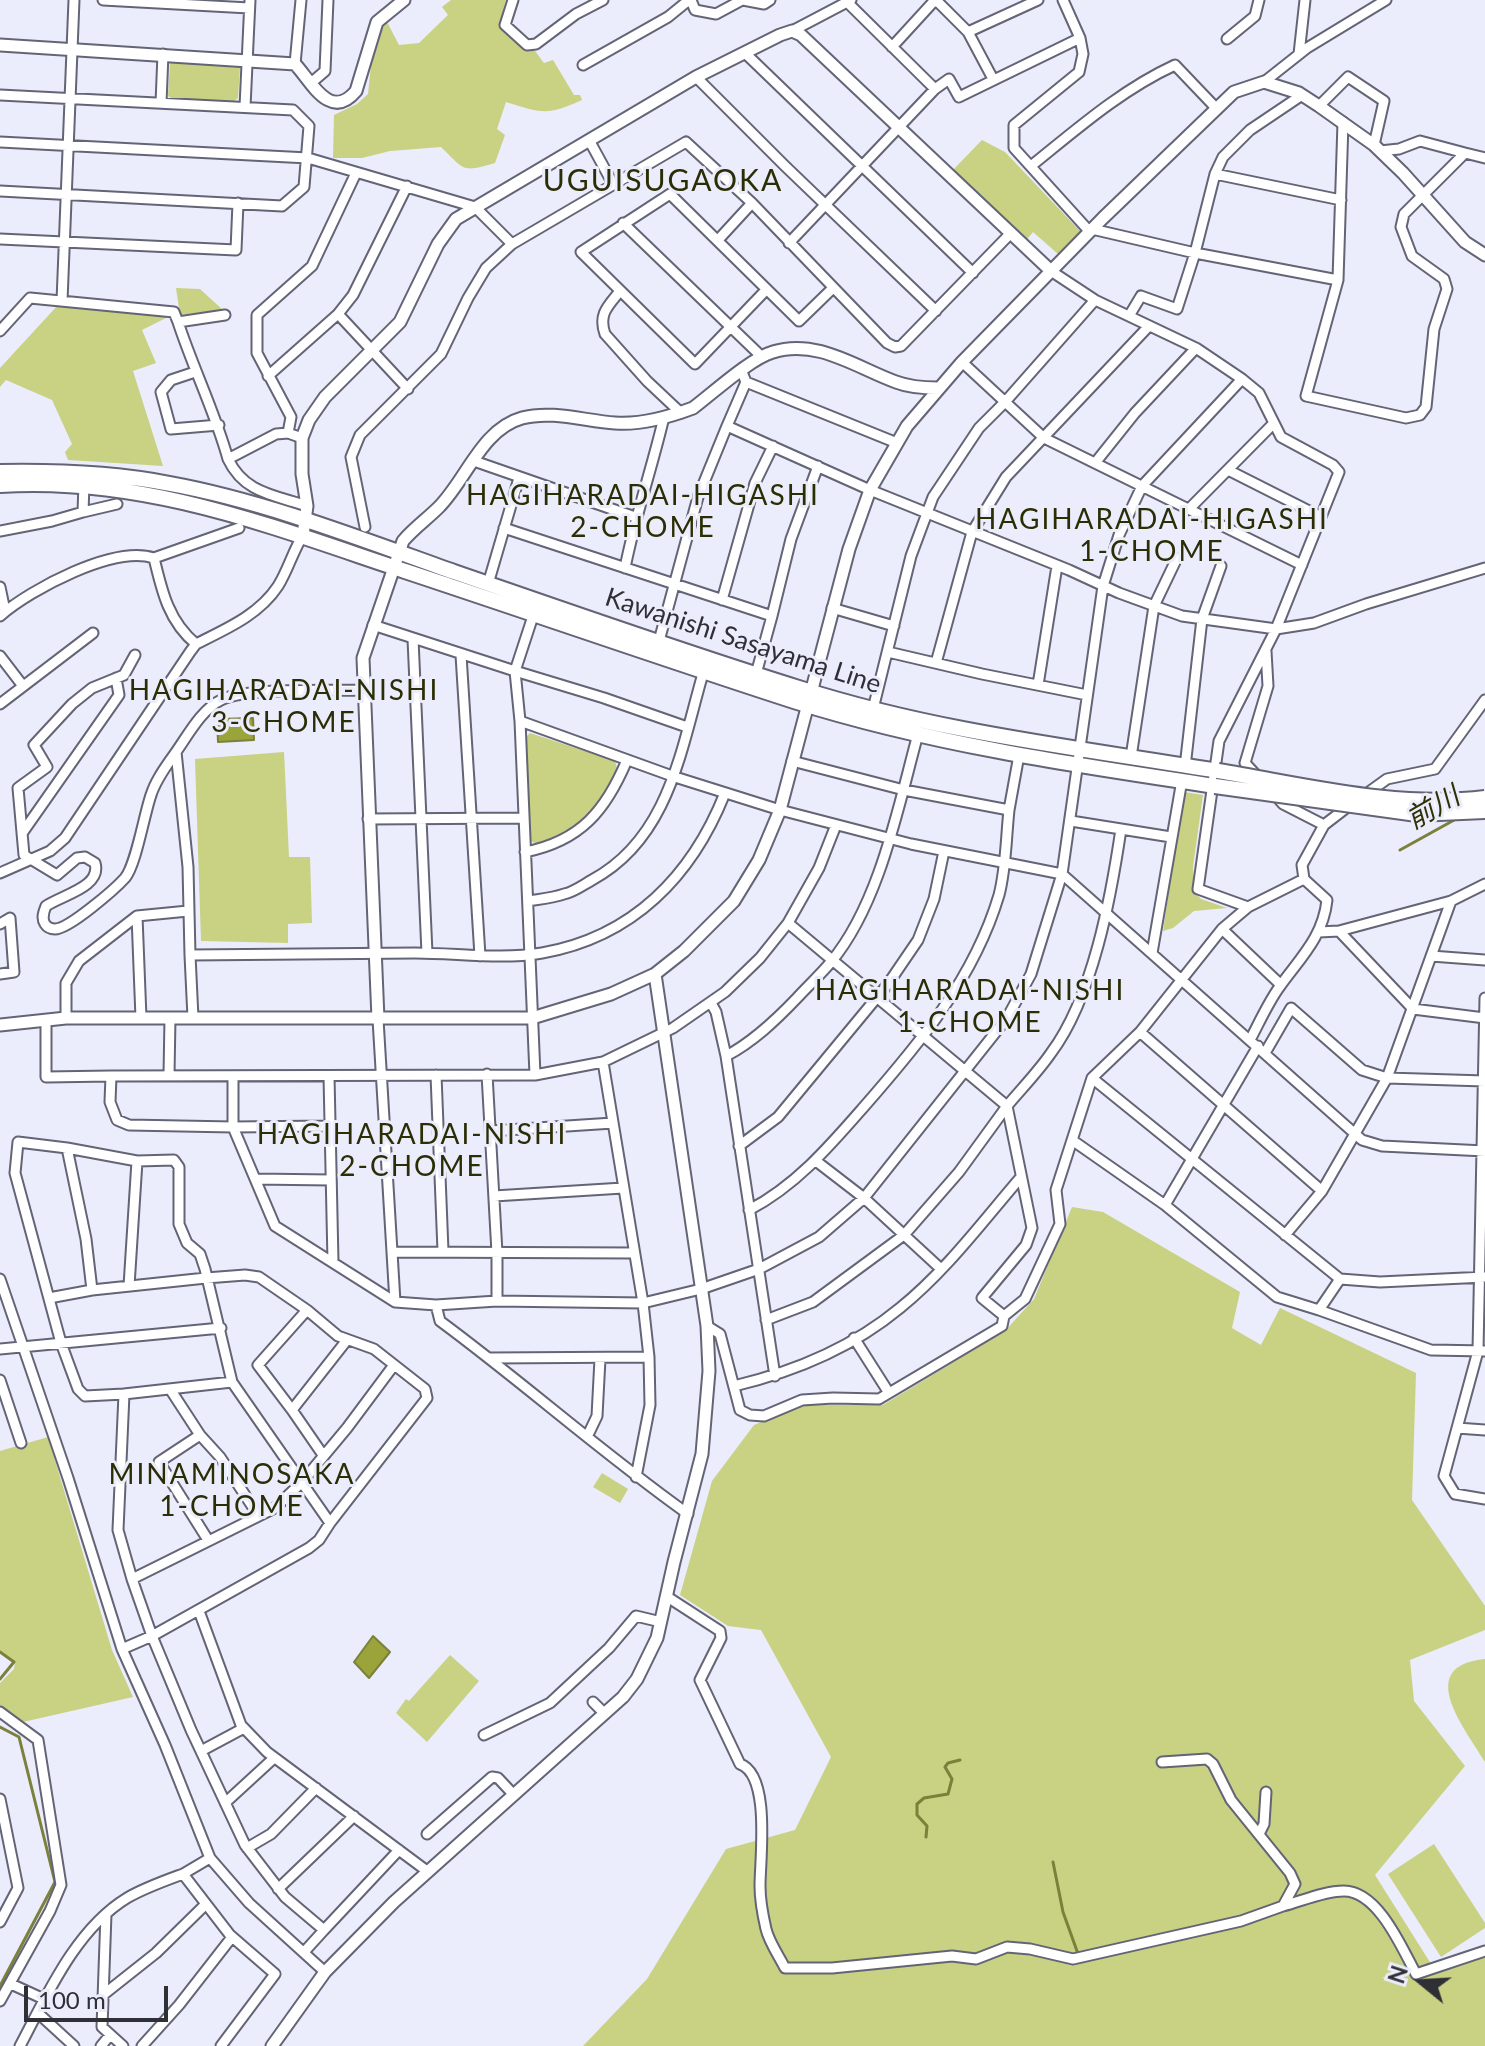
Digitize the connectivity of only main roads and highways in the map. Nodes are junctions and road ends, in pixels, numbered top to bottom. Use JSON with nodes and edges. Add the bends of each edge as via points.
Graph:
{"nodes":[{"id":1,"x":0,"y":472,"type":"edge"},
{"id":2,"x":84,"y":479,"type":"junction"},
{"id":3,"x":0,"y":485,"type":"edge"},
{"id":4,"x":395,"y":559,"type":"junction"},
{"id":5,"x":809,"y":698,"type":"junction"},
{"id":6,"x":1079,"y":756,"type":"junction"},
{"id":7,"x":1183,"y":774,"type":"junction"},
{"id":8,"x":1214,"y":778,"type":"junction"},
{"id":9,"x":1485,"y":798,"type":"edge"},
{"id":10,"x":1485,"y":811,"type":"edge"}],
"edges":[{"from":1,"to":2,"type":"main road","name":"Kawanishi Sasayama Line","via":[[52,470]]},
{"from":2,"to":3,"type":"main road","name":"Kawanishi Sasayama Line"},
{"from":2,"to":4,"type":"main road","name":"Kawanishi Sasayama Line","via":[[143,479],[202,490],[305,521]]},
{"from":4,"to":5,"type":"main road","name":"Kawanishi Sasayama Line","via":[[534,613],[704,670]]},
{"from":4,"to":5,"type":"main road","name":"Kawanishi Sasayama Line","via":[[659,641]]},
{"from":5,"to":6,"type":"main road","name":"Kawanishi Sasayama Line"},
{"from":5,"to":6,"type":"main road","name":"Kawanishi Sasayama Line","via":[[918,734],[1019,755]]},
{"from":6,"to":7,"type":"main road","name":"Kawanishi Sasayama Line"},
{"from":6,"to":7,"type":"main road","name":"Kawanishi Sasayama Line","via":[[1131,757]]},
{"from":7,"to":8,"type":"main road","name":"Kawanishi Sasayama Line"},
{"from":8,"to":9,"type":"main road","name":"Kawanishi Sasayama Line","bridge":true,"via":[[1417,801]]},
{"from":8,"to":10,"type":"main road","name":"Kawanishi Sasayama Line","bridge":true,"via":[[1417,814]]}]}
